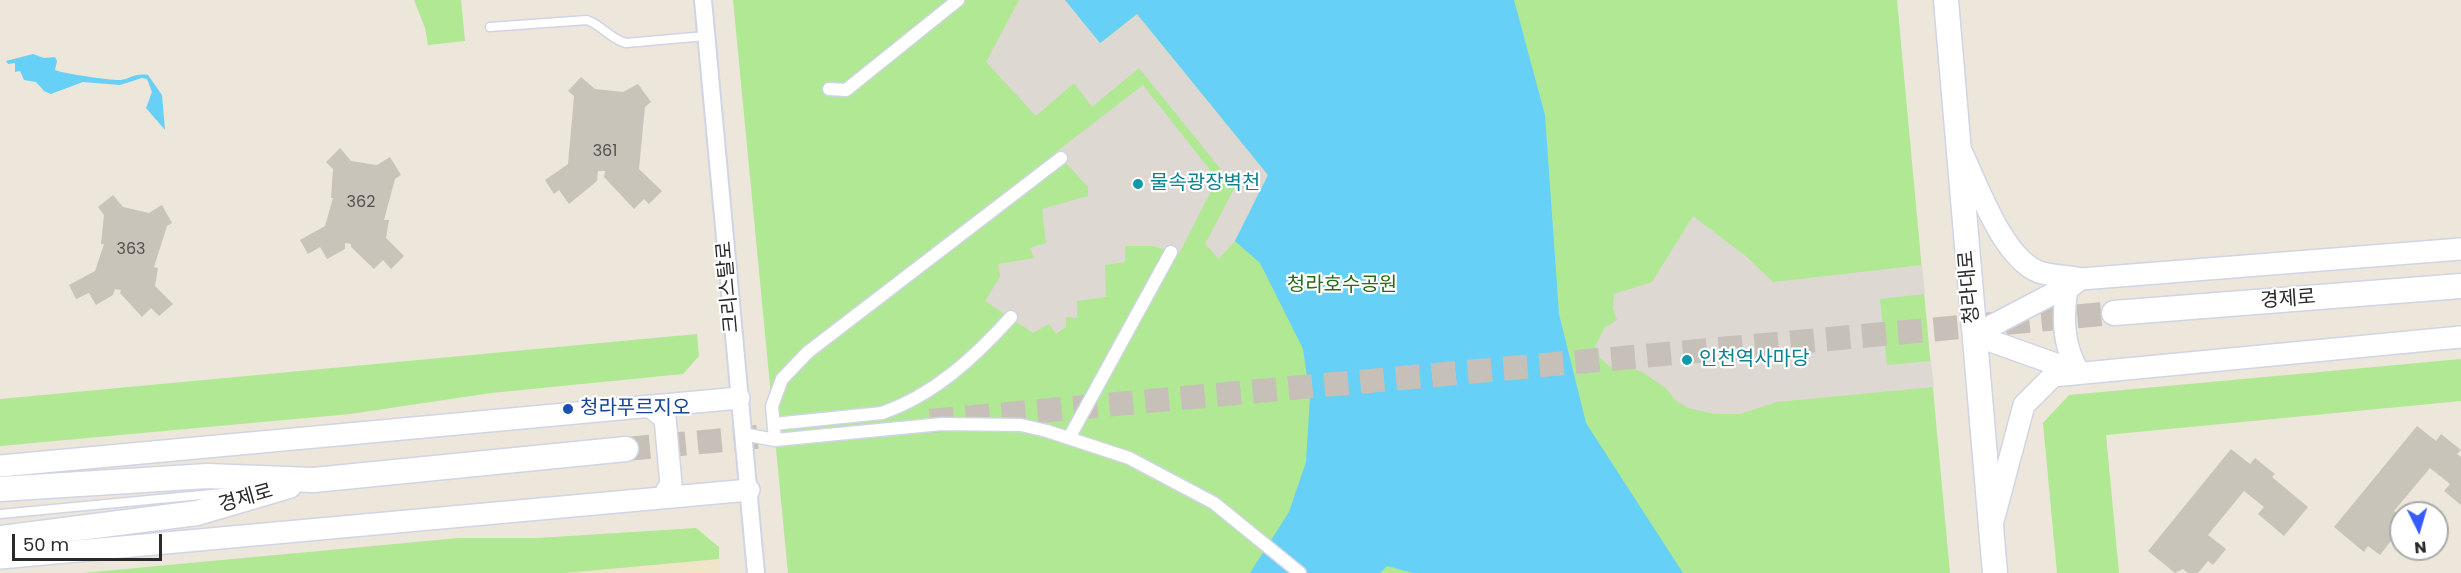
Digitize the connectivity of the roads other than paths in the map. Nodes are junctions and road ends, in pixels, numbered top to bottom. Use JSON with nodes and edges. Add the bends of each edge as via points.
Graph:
{"nodes":[{"id":1,"x":703,"y":0,"type":"edge"},
{"id":2,"x":958,"y":0,"type":"edge"},
{"id":3,"x":1946,"y":0,"type":"edge"},
{"id":4,"x":490,"y":27,"type":"dead end"},
{"id":5,"x":706,"y":36,"type":"junction"},
{"id":6,"x":829,"y":89,"type":"dead end"},
{"id":7,"x":1958,"y":145,"type":"junction"},
{"id":8,"x":1061,"y":158,"type":"dead end"},
{"id":9,"x":2461,"y":249,"type":"edge"},
{"id":10,"x":1171,"y":252,"type":"dead end"},
{"id":11,"x":2081,"y":279,"type":"junction"},
{"id":12,"x":2461,"y":286,"type":"edge"},
{"id":13,"x":2114,"y":313,"type":"tunnel mouth"},
{"id":14,"x":1011,"y":317,"type":"dead end"},
{"id":15,"x":1974,"y":336,"type":"junction"},
{"id":16,"x":2461,"y":337,"type":"edge"},
{"id":17,"x":2079,"y":372,"type":"junction"},
{"id":18,"x":739,"y":398,"type":"junction"},
{"id":19,"x":649,"y":406,"type":"junction"},
{"id":20,"x":774,"y":424,"type":"junction"},
{"id":21,"x":742,"y":434,"type":"junction"},
{"id":22,"x":1069,"y":438,"type":"junction"},
{"id":23,"x":775,"y":440,"type":"junction"},
{"id":24,"x":626,"y":449,"type":"tunnel mouth"},
{"id":25,"x":0,"y":466,"type":"edge"},
{"id":26,"x":314,"y":480,"type":"junction"},
{"id":27,"x":287,"y":487,"type":"junction"},
{"id":28,"x":0,"y":489,"type":"edge"},
{"id":29,"x":748,"y":490,"type":"junction"},
{"id":30,"x":663,"y":497,"type":"junction"},
{"id":31,"x":0,"y":514,"type":"edge"},
{"id":32,"x":1991,"y":527,"type":"junction"},
{"id":33,"x":0,"y":538,"type":"edge"},
{"id":34,"x":0,"y":558,"type":"edge"},
{"id":35,"x":756,"y":573,"type":"edge"},
{"id":36,"x":1300,"y":573,"type":"edge"},
{"id":37,"x":1995,"y":573,"type":"edge"}],
"edges":[{"from":1,"to":5,"type":"street","name":"크리스탈로"},
{"from":2,"to":6,"type":"street","via":[[846,90]]},
{"from":3,"to":7,"type":"main road","name":"청라대로"},
{"from":4,"to":5,"type":"lane","via":[[586,20],[596,23],[614,40],[626,43]]},
{"from":5,"to":18,"type":"street","name":"크리스탈로"},
{"from":7,"to":11,"type":"street","via":[[2009,247],[2039,272]]},
{"from":7,"to":15,"type":"main road","name":"청라대로"},
{"from":8,"to":20,"type":"street","via":[[808,352],[782,379],[772,406]]},
{"from":9,"to":11,"type":"street"},
{"from":10,"to":22,"type":"street"},
{"from":11,"to":15,"type":"street"},
{"from":11,"to":17,"type":"street","via":[[2067,289],[2063,310],[2068,355]]},
{"from":12,"to":13,"type":"main road","name":"경제로"},
{"from":14,"to":20,"type":"street","via":[[953,374],[896,408],[882,413]]},
{"from":15,"to":17,"type":"street"},
{"from":15,"to":32,"type":"main road","name":"청라대로"},
{"from":16,"to":17,"type":"street"},
{"from":17,"to":32,"type":"street","via":[[2053,376],[2024,405]]},
{"from":18,"to":19,"type":"street"},
{"from":18,"to":21,"type":"street","name":"크리스탈로"},
{"from":19,"to":25,"type":"street"},
{"from":19,"to":30,"type":"street","via":[[665,418],[671,484]]},
{"from":20,"to":23,"type":"street"},
{"from":21,"to":23,"type":"street"},
{"from":21,"to":29,"type":"street","name":"크리스탈로"},
{"from":22,"to":23,"type":"street","via":[[1021,425],[942,424]]},
{"from":22,"to":36,"type":"street","via":[[1129,458],[1214,503]]},
{"from":24,"to":26,"type":"main road","name":"경제로"},
{"from":26,"to":27,"type":"main road","name":"경제로"},
{"from":26,"to":28,"type":"main road","name":"경제로","via":[[207,476]]},
{"from":27,"to":31,"type":"lane"},
{"from":27,"to":33,"type":"main road","name":"경제로","via":[[197,513]]},
{"from":29,"to":30,"type":"street"},
{"from":29,"to":35,"type":"street","name":"크리스탈로"},
{"from":30,"to":34,"type":"street"},
{"from":32,"to":37,"type":"main road","name":"청라대로"}]}
